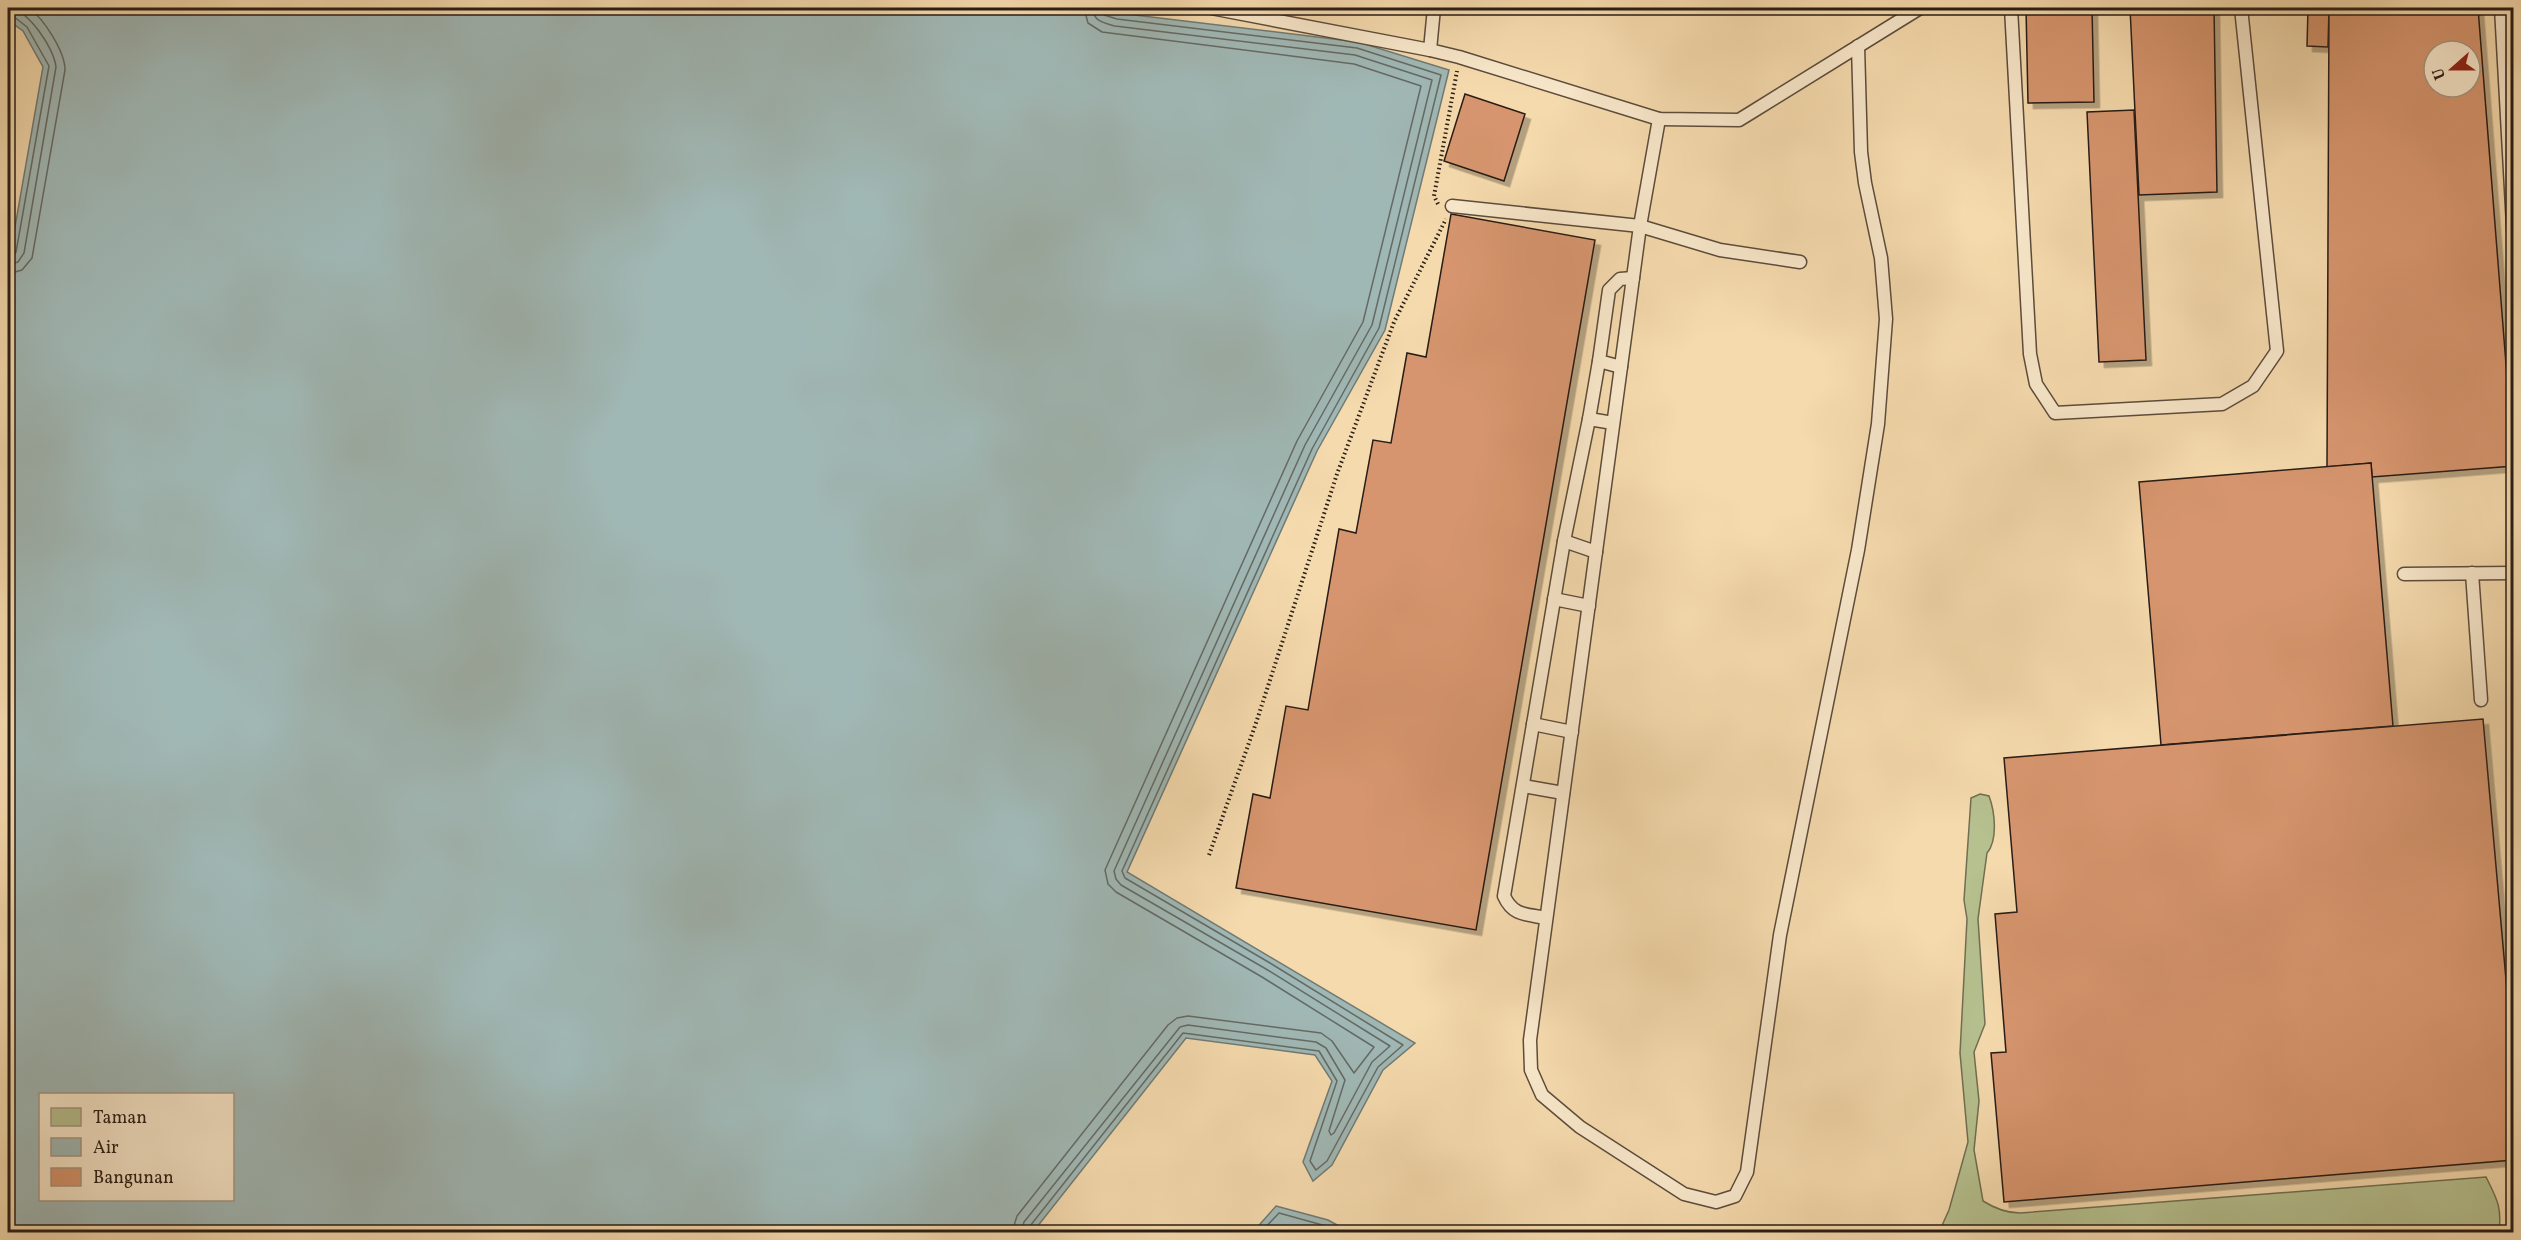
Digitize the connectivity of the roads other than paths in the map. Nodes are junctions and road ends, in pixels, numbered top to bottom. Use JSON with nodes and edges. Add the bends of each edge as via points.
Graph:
{"nodes":[{"id":1,"x":1211,"y":8,"type":"edge"},
{"id":2,"x":1434,"y":8,"type":"edge"},
{"id":3,"x":1920,"y":8,"type":"edge"},
{"id":4,"x":2012,"y":8,"type":"edge"},
{"id":5,"x":2241,"y":8,"type":"edge"},
{"id":6,"x":2500,"y":8,"type":"edge"},
{"id":7,"x":1858,"y":46,"type":"junction"},
{"id":8,"x":1430,"y":50,"type":"junction"},
{"id":9,"x":1659,"y":119,"type":"junction"},
{"id":10,"x":1452,"y":206,"type":"road end"},
{"id":11,"x":1640,"y":226,"type":"junction"},
{"id":12,"x":2514,"y":244,"type":"edge"},
{"id":13,"x":1800,"y":262,"type":"dead end"},
{"id":14,"x":1633,"y":278,"type":"junction"},
{"id":15,"x":1599,"y":361,"type":"junction"},
{"id":16,"x":1621,"y":368,"type":"junction"},
{"id":17,"x":1589,"y":419,"type":"junction"},
{"id":18,"x":1613,"y":423,"type":"junction"},
{"id":19,"x":1564,"y":541,"type":"junction"},
{"id":20,"x":1596,"y":552,"type":"junction"},
{"id":21,"x":2472,"y":573,"type":"junction"},
{"id":22,"x":2514,"y":573,"type":"edge"},
{"id":23,"x":2404,"y":574,"type":"dead end"},
{"id":24,"x":1554,"y":599,"type":"junction"},
{"id":25,"x":1589,"y":606,"type":"junction"},
{"id":26,"x":2481,"y":700,"type":"dead end"},
{"id":27,"x":1533,"y":724,"type":"junction"},
{"id":28,"x":1572,"y":732,"type":"junction"},
{"id":29,"x":1523,"y":786,"type":"junction"},
{"id":30,"x":1563,"y":793,"type":"junction"},
{"id":31,"x":1546,"y":918,"type":"junction"}],
"edges":[{"from":1,"to":8,"type":"lane"},
{"from":2,"to":8,"type":"lane"},
{"from":3,"to":7,"type":"lane"},
{"from":4,"to":5,"type":"lane","via":[[2030,354],[2036,384],[2055,412],[2222,404],[2253,386],[2277,351]]},
{"from":6,"to":12,"type":"lane"},
{"from":7,"to":9,"type":"lane","via":[[1739,120]]},
{"from":7,"to":31,"type":"lane","via":[[1864,183],[1881,258],[1886,319],[1878,424],[1858,550],[1780,935],[1747,1172],[1735,1196],[1716,1202],[1684,1194],[1580,1127],[1542,1095],[1531,1070],[1530,1040]]},
{"from":8,"to":9,"type":"lane"},
{"from":9,"to":11,"type":"lane"},
{"from":10,"to":11,"type":"lane"},
{"from":11,"to":13,"type":"lane","via":[[1720,250]]},
{"from":11,"to":14,"type":"lane"},
{"from":14,"to":15,"type":"lane","via":[[1620,279],[1609,290]]},
{"from":14,"to":16,"type":"lane"},
{"from":15,"to":16,"type":"lane"},
{"from":15,"to":17,"type":"lane"},
{"from":16,"to":18,"type":"lane"},
{"from":17,"to":18,"type":"lane"},
{"from":17,"to":19,"type":"lane"},
{"from":18,"to":20,"type":"lane"},
{"from":19,"to":20,"type":"lane"},
{"from":19,"to":24,"type":"lane"},
{"from":20,"to":25,"type":"lane"},
{"from":21,"to":22,"type":"lane"},
{"from":21,"to":23,"type":"lane"},
{"from":21,"to":26,"type":"lane"},
{"from":24,"to":25,"type":"lane"},
{"from":24,"to":27,"type":"lane"},
{"from":25,"to":28,"type":"lane"},
{"from":27,"to":28,"type":"lane"},
{"from":27,"to":29,"type":"lane"},
{"from":28,"to":30,"type":"lane"},
{"from":29,"to":30,"type":"lane"},
{"from":29,"to":31,"type":"lane","via":[[1504,896],[1515,912]]},
{"from":30,"to":31,"type":"lane"}]}
